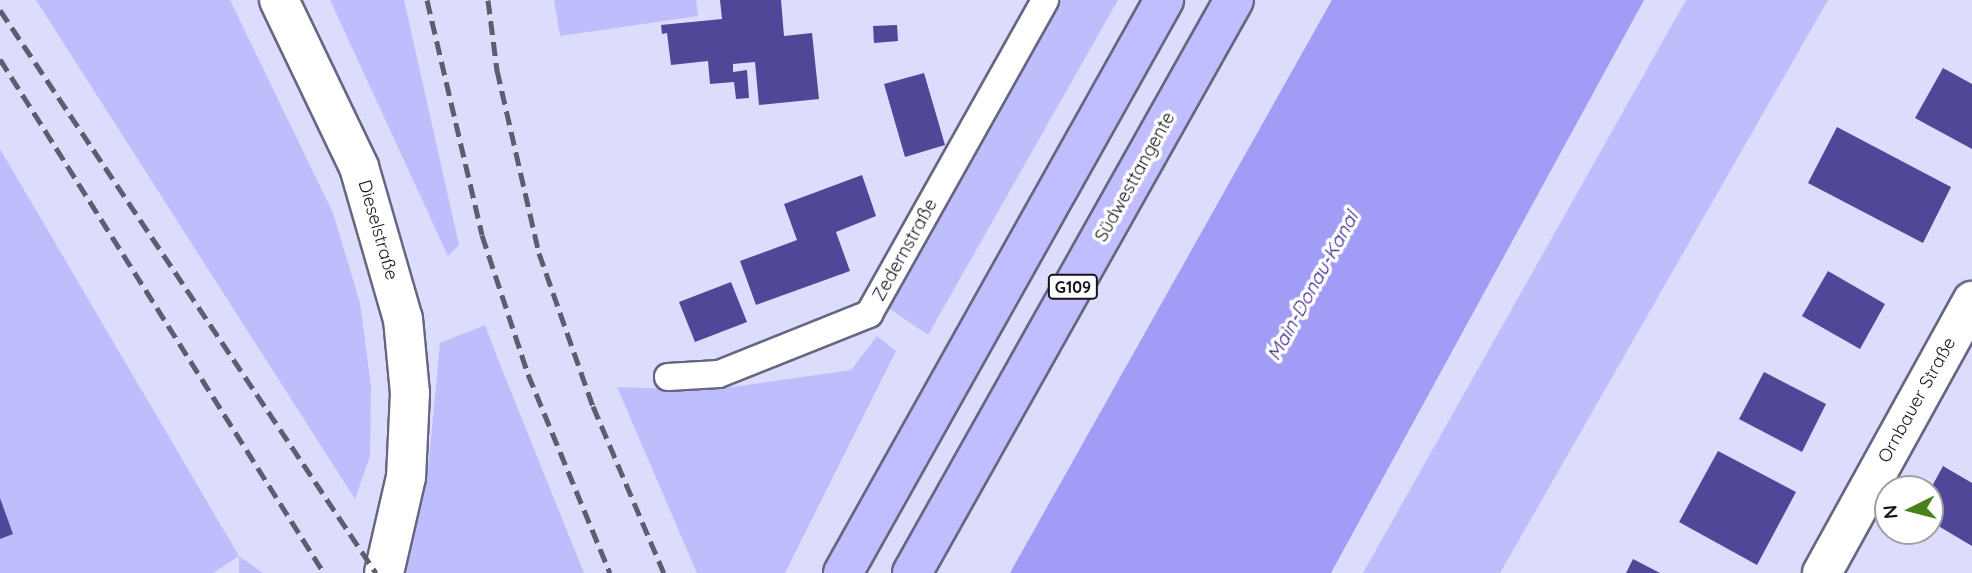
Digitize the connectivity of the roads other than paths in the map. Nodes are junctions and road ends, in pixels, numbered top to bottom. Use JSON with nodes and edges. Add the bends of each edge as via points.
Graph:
{"nodes":[{"id":1,"x":279,"y":0,"type":"edge"},
{"id":2,"x":1045,"y":0,"type":"edge"},
{"id":3,"x":1164,"y":0,"type":"edge"},
{"id":4,"x":1234,"y":0,"type":"edge"},
{"id":5,"x":1972,"y":301,"type":"edge"},
{"id":6,"x":668,"y":377,"type":"dead end"},
{"id":7,"x":384,"y":573,"type":"edge"},
{"id":8,"x":843,"y":573,"type":"edge"},
{"id":9,"x":912,"y":573,"type":"edge"},
{"id":10,"x":1822,"y":573,"type":"edge"}],
"edges":[{"from":1,"to":7,"type":"street","name":"Dieselstraße","via":[[359,167],[404,319],[410,393],[406,477]]},
{"from":2,"to":6,"type":"lane","name":"Zedernstraße","via":[[869,314],[719,374]]},
{"from":3,"to":8,"type":"highway"},
{"from":4,"to":9,"type":"highway","name":"Südwesttangente","number":"G109"},
{"from":5,"to":10,"type":"street","name":"Ornbauer Straße"}]}
